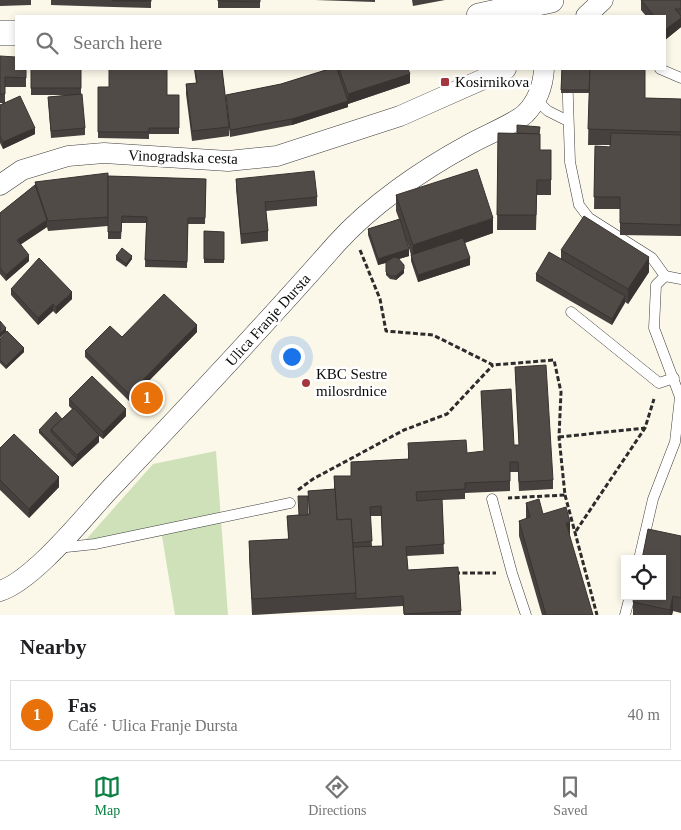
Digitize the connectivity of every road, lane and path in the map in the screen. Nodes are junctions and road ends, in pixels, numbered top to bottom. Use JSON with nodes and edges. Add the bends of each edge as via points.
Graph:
{"nodes":[{"id":1,"x":551,"y":0,"type":"edge"},
{"id":2,"x":603,"y":0,"type":"edge"},
{"id":3,"x":484,"y":15,"type":"edge"},
{"id":4,"x":587,"y":15,"type":"edge"},
{"id":5,"x":0,"y":33,"type":"edge"},
{"id":6,"x":15,"y":33,"type":"edge"},
{"id":7,"x":504,"y":70,"type":"edge"},
{"id":8,"x":544,"y":70,"type":"edge"},
{"id":9,"x":567,"y":70,"type":"edge"},
{"id":10,"x":662,"y":70,"type":"edge"},
{"id":11,"x":681,"y":78,"type":"edge"},
{"id":12,"x":536,"y":100,"type":"junction"},
{"id":13,"x":568,"y":121,"type":"junction"},
{"id":14,"x":0,"y":185,"type":"edge"},
{"id":15,"x":350,"y":228,"type":"junction"},
{"id":16,"x":665,"y":276,"type":"junction"},
{"id":17,"x":679,"y":279,"type":"edge"},
{"id":18,"x":571,"y":312,"type":"dead end"},
{"id":19,"x":493,"y":365,"type":"junction"},
{"id":20,"x":674,"y":378,"type":"junction"},
{"id":21,"x":659,"y":384,"type":"junction"},
{"id":22,"x":645,"y":428,"type":"junction"},
{"id":23,"x":559,"y":436,"type":"junction"},
{"id":24,"x":565,"y":495,"type":"junction"},
{"id":25,"x":492,"y":499,"type":"joint"},
{"id":26,"x":290,"y":503,"type":"joint"},
{"id":27,"x":576,"y":531,"type":"junction"},
{"id":28,"x":56,"y":548,"type":"junction"},
{"id":29,"x":640,"y":555,"type":"edge"},
{"id":30,"x":448,"y":573,"type":"edge"},
{"id":31,"x":512,"y":573,"type":"junction"},
{"id":32,"x":0,"y":591,"type":"edge"},
{"id":33,"x":629,"y":600,"type":"edge"},
{"id":34,"x":526,"y":615,"type":"edge"},
{"id":35,"x":597,"y":615,"type":"edge"},
{"id":36,"x":626,"y":615,"type":"edge"}],
"edges":[{"from":1,"to":3,"type":"street"},
{"from":2,"to":4,"type":"street"},
{"from":5,"to":6,"type":"street"},
{"from":7,"to":14,"type":"street","name":"Vinogradska cesta","via":[[400,116],[277,156],[228,161],[104,153],[68,156],[22,170]]},
{"from":8,"to":12,"type":"street","name":"Ulica Franje Dursta","via":[[543,85]]},
{"from":9,"to":13,"type":"lane"},
{"from":10,"to":11,"type":"lane"},
{"from":12,"to":13,"type":"lane","via":[[548,111]]},
{"from":12,"to":15,"type":"street","name":"Ulica Franje Dursta","via":[[525,114],[422,173]]},
{"from":13,"to":16,"type":"lane","via":[[570,162],[579,205],[589,218],[652,258]]},
{"from":15,"to":19,"type":"path","via":[[380,299],[386,331],[433,335]]},
{"from":15,"to":28,"type":"street","name":"Ulica Franje Dursta","via":[[264,326]]},
{"from":16,"to":17,"type":"lane"},
{"from":16,"to":20,"type":"lane","via":[[656,285],[654,328]]},
{"from":18,"to":21,"type":"lane"},
{"from":19,"to":23,"type":"path","via":[[554,360],[560,392]]},
{"from":19,"to":26,"type":"path","via":[[446,414],[404,430],[313,479],[298,490]]},
{"from":20,"to":21,"type":"lane"},
{"from":20,"to":29,"type":"lane","via":[[680,397],[675,442],[653,498]]},
{"from":21,"to":22,"type":"path"},
{"from":22,"to":23,"type":"path"},
{"from":22,"to":27,"type":"path"},
{"from":23,"to":24,"type":"path"},
{"from":24,"to":25,"type":"path"},
{"from":24,"to":27,"type":"path"},
{"from":25,"to":31,"type":"lane"},
{"from":26,"to":28,"type":"lane","via":[[113,540]]},
{"from":27,"to":35,"type":"path"},
{"from":28,"to":32,"type":"street","name":"Ulica Franje Dursta","via":[[12,587]]},
{"from":30,"to":31,"type":"path"},
{"from":31,"to":34,"type":"lane"},
{"from":33,"to":36,"type":"lane"}]}
